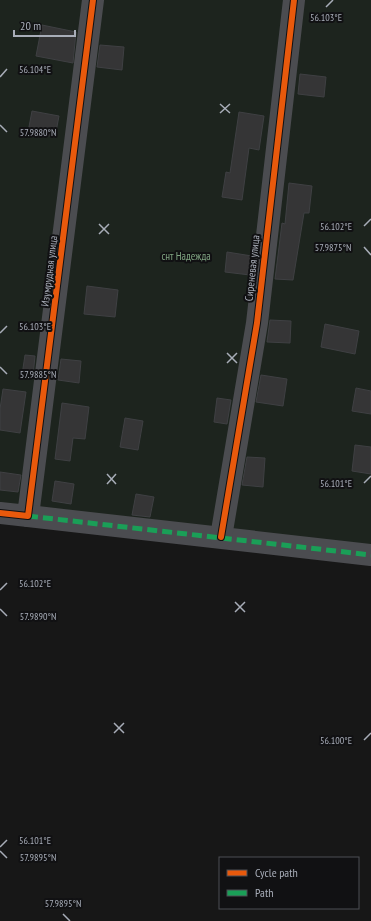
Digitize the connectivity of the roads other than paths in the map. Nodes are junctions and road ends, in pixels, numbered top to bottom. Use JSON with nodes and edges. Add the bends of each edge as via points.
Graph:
{"nodes":[{"id":1,"x":93,"y":0,"type":"edge"},
{"id":2,"x":294,"y":0,"type":"edge"},
{"id":3,"x":0,"y":513,"type":"edge"},
{"id":4,"x":28,"y":516,"type":"junction"},
{"id":5,"x":220,"y":538,"type":"junction"},
{"id":6,"x":371,"y":555,"type":"edge"}],
"edges":[{"from":1,"to":4,"type":"street","name":"Изумрудная улица"},
{"from":2,"to":5,"type":"street","name":"Сиреневая улица","via":[[257,323]]},
{"from":3,"to":4,"type":"street"},
{"from":4,"to":5,"type":"street"},
{"from":5,"to":6,"type":"street"}]}
